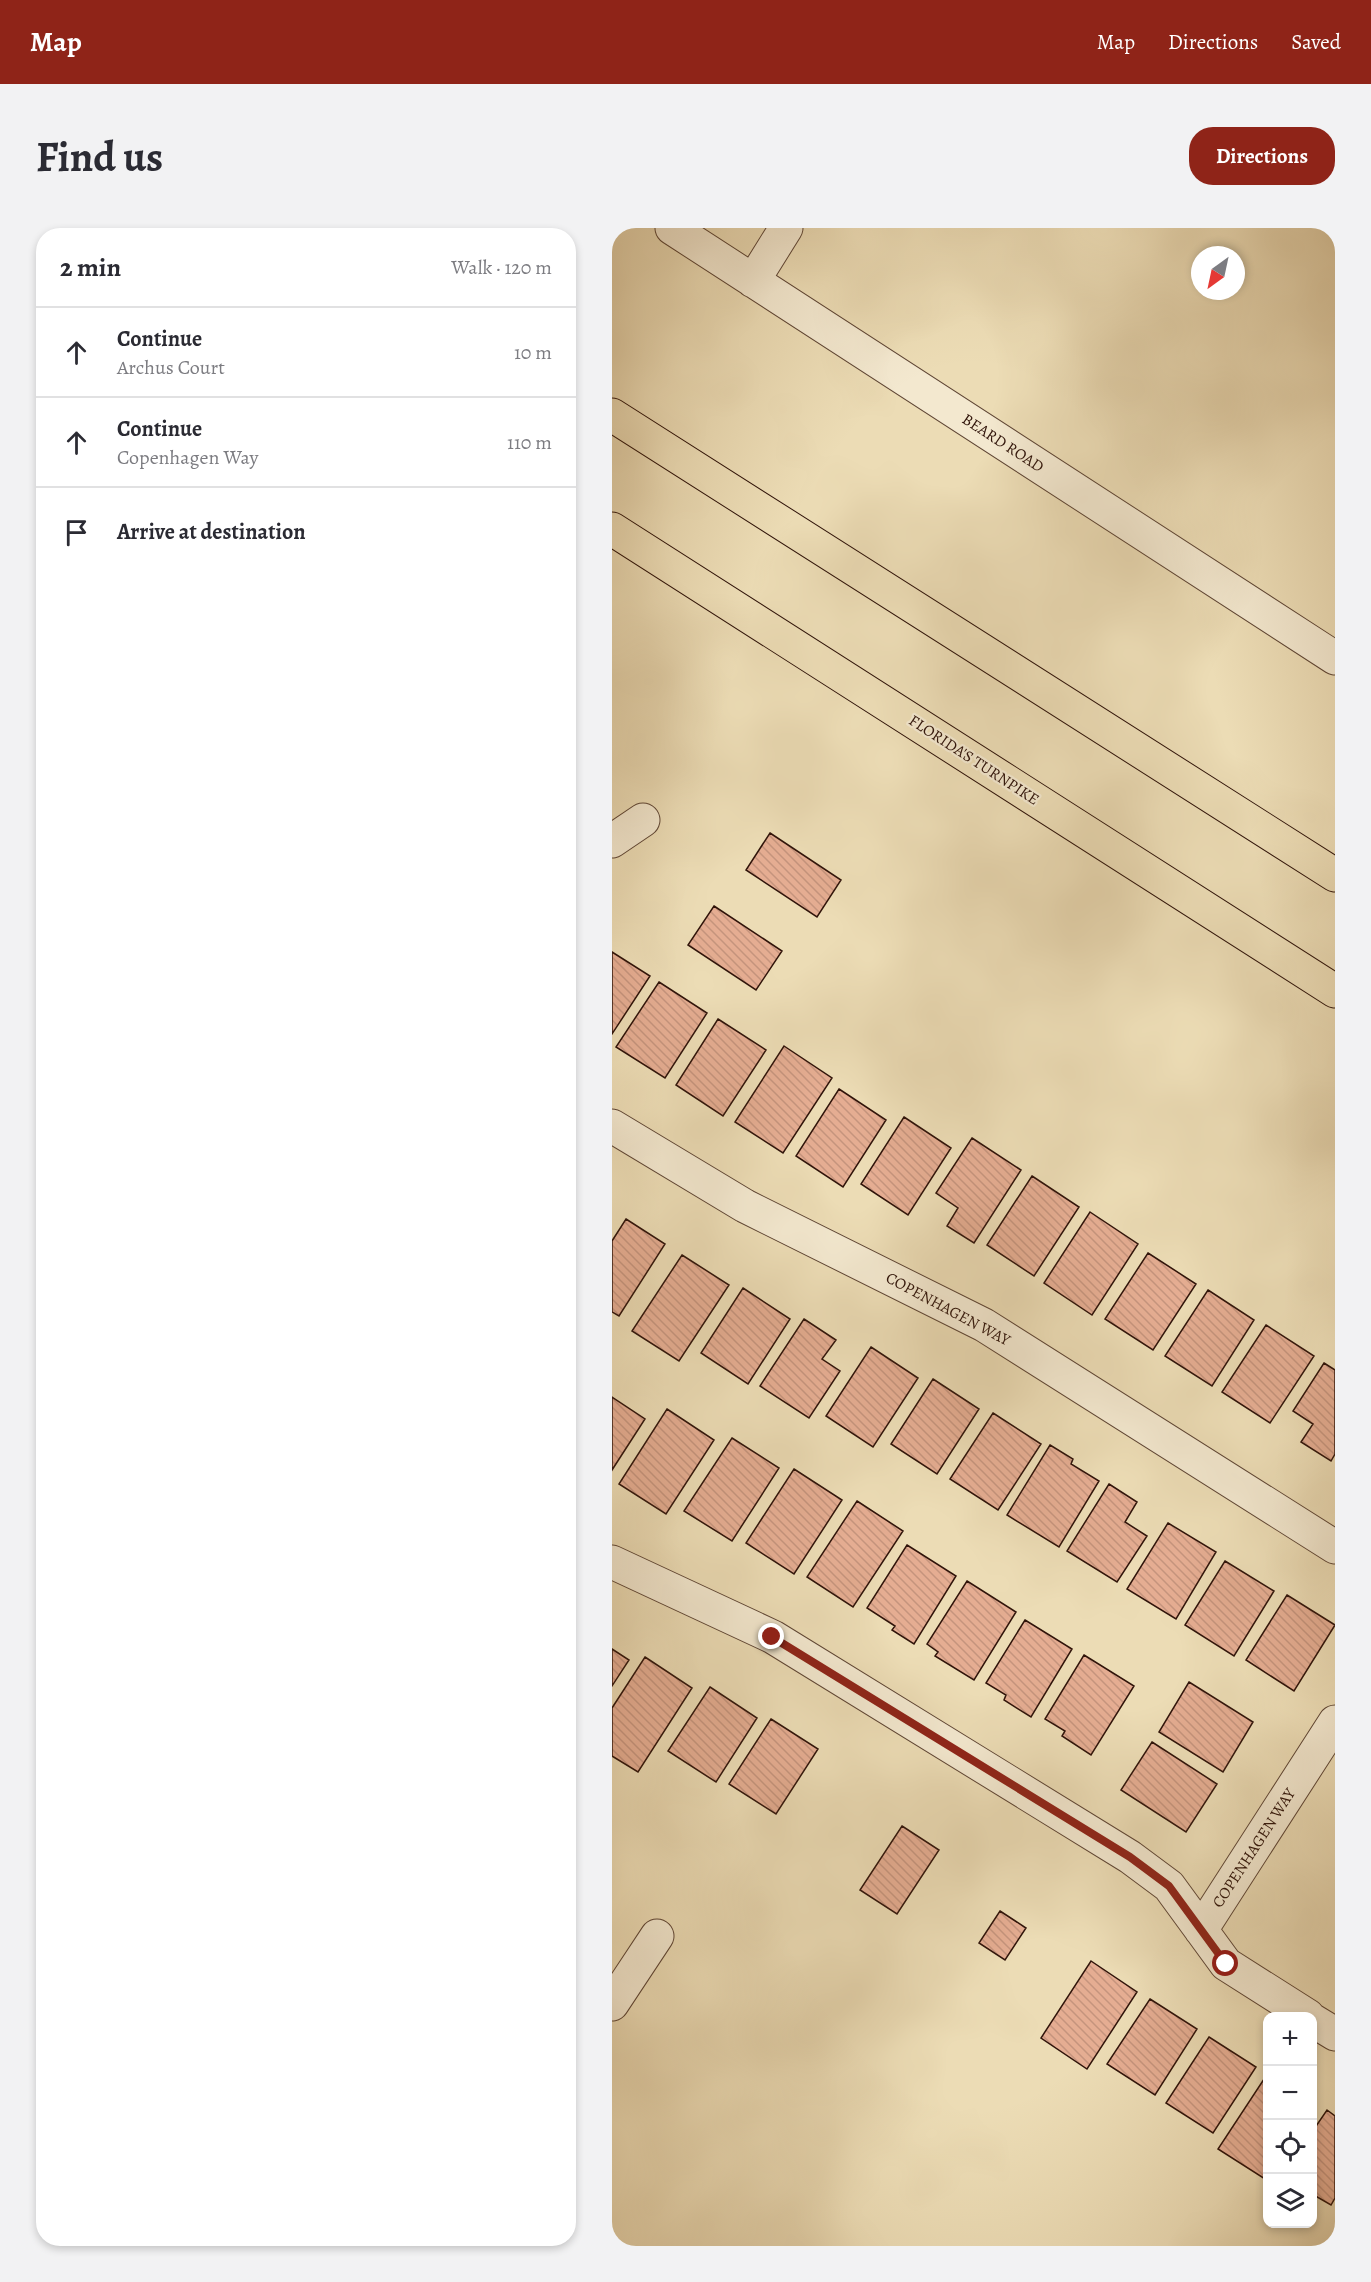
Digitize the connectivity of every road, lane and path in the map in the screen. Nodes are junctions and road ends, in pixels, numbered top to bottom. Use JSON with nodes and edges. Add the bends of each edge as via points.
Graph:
{"nodes":[{"id":1,"x":672,"y":228,"type":"edge"},
{"id":2,"x":786,"y":228,"type":"edge"},
{"id":3,"x":753,"y":281,"type":"junction"},
{"id":4,"x":612,"y":414,"type":"edge"},
{"id":5,"x":612,"y":529,"type":"edge"},
{"id":6,"x":1335,"y":658,"type":"edge"},
{"id":7,"x":643,"y":820,"type":"dead end"},
{"id":8,"x":612,"y":841,"type":"edge"},
{"id":9,"x":1335,"y":875,"type":"edge"},
{"id":10,"x":1335,"y":991,"type":"edge"},
{"id":11,"x":612,"y":1126,"type":"edge"},
{"id":12,"x":1335,"y":1547,"type":"edge"},
{"id":13,"x":612,"y":1562,"type":"edge"},
{"id":14,"x":1335,"y":1722,"type":"edge"},
{"id":15,"x":1201,"y":1930,"type":"junction"},
{"id":16,"x":657,"y":1935,"type":"dead end"},
{"id":17,"x":612,"y":2004,"type":"edge"},
{"id":18,"x":1302,"y":2012,"type":"edge"},
{"id":19,"x":1317,"y":2023,"type":"edge"},
{"id":20,"x":1335,"y":2034,"type":"edge"}],
"edges":[{"from":1,"to":3,"type":"street","name":"BEARD ROAD"},
{"from":2,"to":3,"type":"street"},
{"from":3,"to":6,"type":"street","name":"BEARD ROAD"},
{"from":4,"to":9,"type":"highway"},
{"from":5,"to":10,"type":"highway","name":"FLORIDA'S TURNPIKE"},
{"from":7,"to":8,"type":"street"},
{"from":11,"to":12,"type":"street","name":"COPENHAGEN WAY","via":[[745,1206],[984,1325]]},
{"from":13,"to":15,"type":"street","name":"COPENHAGEN WAY","via":[[772,1637],[1130,1857],[1169,1886]]},
{"from":14,"to":15,"type":"street","name":"COPENHAGEN WAY"},
{"from":15,"to":18,"type":"street","via":[[1226,1964]]},
{"from":16,"to":17,"type":"street"},
{"from":19,"to":20,"type":"street"}]}
